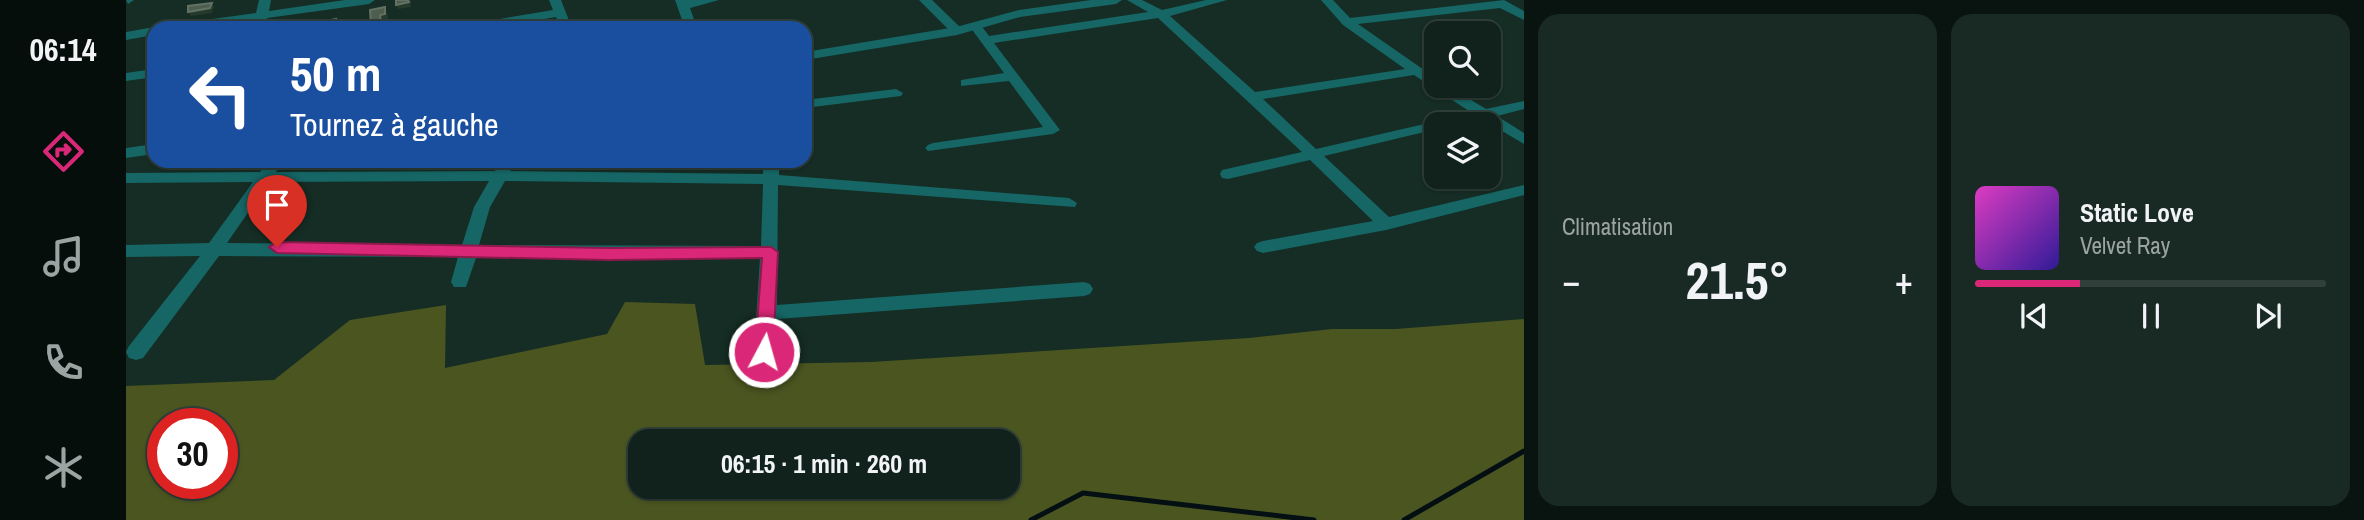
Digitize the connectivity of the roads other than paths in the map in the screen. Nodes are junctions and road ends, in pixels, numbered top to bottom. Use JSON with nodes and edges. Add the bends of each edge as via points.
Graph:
{"nodes":[{"id":1,"x":265,"y":0,"type":"edge"},
{"id":2,"x":369,"y":0,"type":"edge"},
{"id":3,"x":555,"y":0,"type":"edge"},
{"id":4,"x":713,"y":0,"type":"edge"},
{"id":5,"x":925,"y":0,"type":"edge"},
{"id":6,"x":1116,"y":0,"type":"edge"},
{"id":7,"x":1133,"y":0,"type":"edge"},
{"id":8,"x":1221,"y":0,"type":"edge"},
{"id":9,"x":1327,"y":0,"type":"edge"},
{"id":10,"x":1499,"y":2,"type":"edge"},
{"id":11,"x":682,"y":3,"type":"edge"},
{"id":12,"x":559,"y":13,"type":"junction"},
{"id":13,"x":1161,"y":14,"type":"junction"},
{"id":14,"x":1524,"y":16,"type":"edge"},
{"id":15,"x":260,"y":21,"type":"edge"},
{"id":16,"x":265,"y":21,"type":"edge"},
{"id":17,"x":512,"y":21,"type":"edge"},
{"id":18,"x":563,"y":21,"type":"edge"},
{"id":19,"x":688,"y":21,"type":"edge"},
{"id":20,"x":1347,"y":22,"type":"junction"},
{"id":21,"x":976,"y":27,"type":"junction"},
{"id":22,"x":957,"y":31,"type":"junction"},
{"id":23,"x":147,"y":32,"type":"edge"},
{"id":24,"x":126,"y":36,"type":"edge"},
{"id":25,"x":987,"y":40,"type":"junction"},
{"id":26,"x":812,"y":55,"type":"edge"},
{"id":27,"x":1415,"y":71,"type":"junction"},
{"id":28,"x":147,"y":74,"type":"edge"},
{"id":29,"x":1014,"y":76,"type":"junction"},
{"id":30,"x":1424,"y":76,"type":"edge"},
{"id":31,"x":126,"y":77,"type":"edge"},
{"id":32,"x":966,"y":83,"type":"dead end"},
{"id":33,"x":896,"y":93,"type":"dead end"},
{"id":34,"x":1252,"y":97,"type":"junction"},
{"id":35,"x":1459,"y":98,"type":"edge"},
{"id":36,"x":812,"y":103,"type":"edge"},
{"id":37,"x":1524,"y":105,"type":"edge"},
{"id":38,"x":1482,"y":112,"type":"edge"},
{"id":39,"x":1494,"y":112,"type":"edge"},
{"id":40,"x":1501,"y":124,"type":"edge"},
{"id":41,"x":1424,"y":129,"type":"edge"},
{"id":42,"x":1524,"y":139,"type":"edge"},
{"id":43,"x":933,"y":148,"type":"dead end"},
{"id":44,"x":147,"y":150,"type":"edge"},
{"id":45,"x":126,"y":153,"type":"edge"},
{"id":46,"x":1312,"y":156,"type":"junction"},
{"id":47,"x":272,"y":168,"type":"edge"},
{"id":48,"x":504,"y":168,"type":"edge"},
{"id":49,"x":771,"y":168,"type":"edge"},
{"id":50,"x":1228,"y":174,"type":"dead end"},
{"id":51,"x":126,"y":178,"type":"edge"},
{"id":52,"x":770,"y":179,"type":"junction"},
{"id":53,"x":1524,"y":190,"type":"edge"},
{"id":54,"x":1069,"y":203,"type":"dead end"},
{"id":55,"x":1386,"y":224,"type":"junction"},
{"id":56,"x":1263,"y":247,"type":"dead end"},
{"id":57,"x":215,"y":248,"type":"junction"},
{"id":58,"x":126,"y":251,"type":"edge"},
{"id":59,"x":468,"y":252,"type":"junction"},
{"id":60,"x":771,"y":252,"type":"junction"},
{"id":61,"x":460,"y":282,"type":"dead end"},
{"id":62,"x":1084,"y":289,"type":"dead end"},
{"id":63,"x":768,"y":313,"type":"junction"},
{"id":64,"x":136,"y":352,"type":"dead end"},
{"id":65,"x":764,"y":352,"type":"dead end"}],
"edges":[{"from":1,"to":15,"type":"street"},
{"from":2,"to":16,"type":"street"},
{"from":3,"to":12,"type":"street"},
{"from":4,"to":11,"type":"street"},
{"from":5,"to":22,"type":"street"},
{"from":6,"to":21,"type":"street","via":[[1019,15]]},
{"from":7,"to":13,"type":"street"},
{"from":8,"to":13,"type":"street"},
{"from":9,"to":20,"type":"street"},
{"from":10,"to":14,"type":"street"},
{"from":10,"to":20,"type":"street"},
{"from":11,"to":19,"type":"street"},
{"from":12,"to":17,"type":"street"},
{"from":12,"to":18,"type":"street"},
{"from":13,"to":25,"type":"street"},
{"from":13,"to":34,"type":"street"},
{"from":20,"to":27,"type":"street"},
{"from":21,"to":22,"type":"street"},
{"from":21,"to":25,"type":"street"},
{"from":22,"to":26,"type":"street"},
{"from":23,"to":24,"type":"street"},
{"from":25,"to":29,"type":"street"},
{"from":27,"to":30,"type":"street"},
{"from":27,"to":34,"type":"street"},
{"from":28,"to":31,"type":"street"},
{"from":29,"to":32,"type":"street"},
{"from":29,"to":43,"type":"street","via":[[1053,130]]},
{"from":33,"to":36,"type":"street"},
{"from":34,"to":46,"type":"street"},
{"from":35,"to":38,"type":"street"},
{"from":37,"to":39,"type":"street"},
{"from":40,"to":42,"type":"street"},
{"from":41,"to":46,"type":"street"},
{"from":44,"to":45,"type":"street"},
{"from":46,"to":50,"type":"street"},
{"from":46,"to":55,"type":"street"},
{"from":47,"to":48,"type":"street"},
{"from":47,"to":51,"type":"street"},
{"from":47,"to":57,"type":"street"},
{"from":48,"to":52,"type":"street"},
{"from":48,"to":59,"type":"street","via":[[482,207]]},
{"from":49,"to":52,"type":"street"},
{"from":52,"to":54,"type":"street"},
{"from":52,"to":60,"type":"street"},
{"from":53,"to":55,"type":"street"},
{"from":55,"to":56,"type":"street"},
{"from":57,"to":58,"type":"street"},
{"from":57,"to":59,"type":"street"},
{"from":57,"to":64,"type":"street"},
{"from":59,"to":60,"type":"street"},
{"from":59,"to":61,"type":"street"},
{"from":60,"to":63,"type":"street"},
{"from":62,"to":63,"type":"street"},
{"from":63,"to":65,"type":"street"}]}
